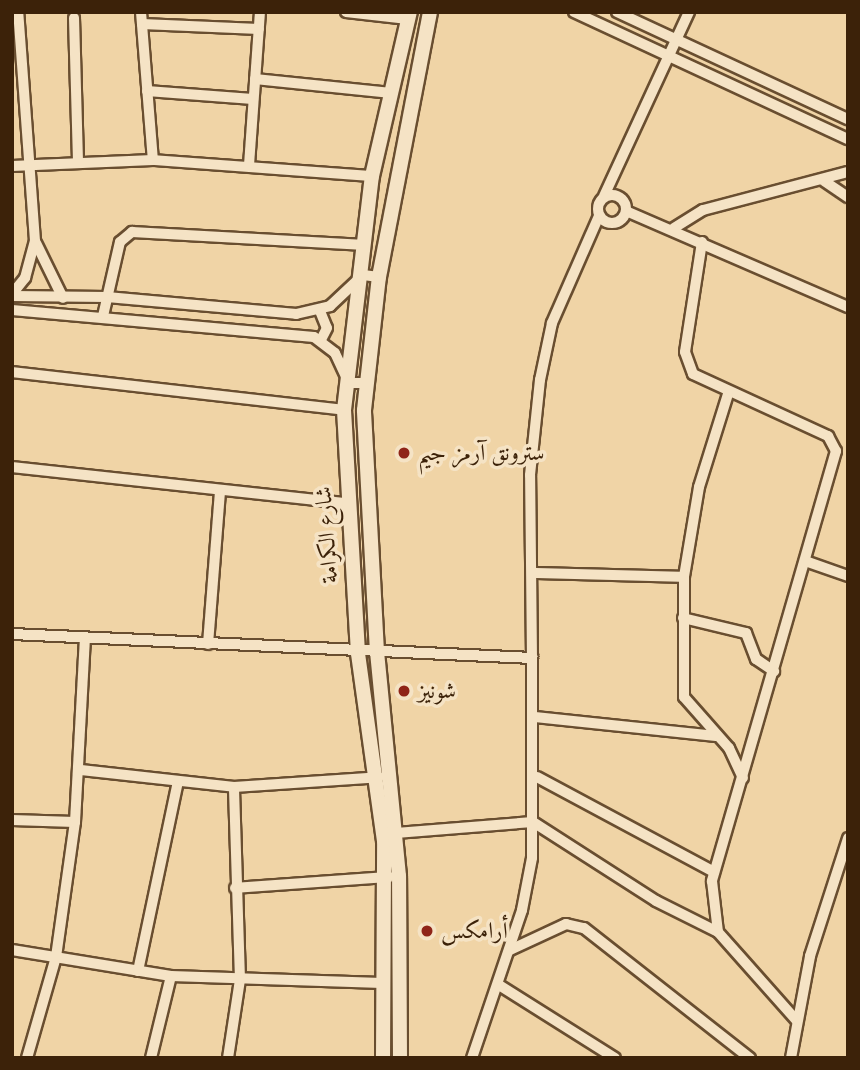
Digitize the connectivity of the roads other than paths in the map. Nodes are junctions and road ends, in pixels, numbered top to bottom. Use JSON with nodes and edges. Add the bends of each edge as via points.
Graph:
{"nodes":[{"id":1,"x":18,"y":12,"type":"edge"},
{"id":2,"x":260,"y":12,"type":"edge"},
{"id":3,"x":346,"y":12,"type":"edge"},
{"id":4,"x":436,"y":12,"type":"edge"},
{"id":5,"x":574,"y":12,"type":"edge"},
{"id":6,"x":617,"y":12,"type":"edge"},
{"id":7,"x":689,"y":12,"type":"edge"},
{"id":8,"x":409,"y":15,"type":"edge"},
{"id":9,"x":74,"y":18,"type":"dead end"},
{"id":10,"x":141,"y":18,"type":"edge"},
{"id":11,"x":428,"y":18,"type":"edge"},
{"id":12,"x":259,"y":29,"type":"junction"},
{"id":13,"x":674,"y":38,"type":"junction"},
{"id":14,"x":665,"y":59,"type":"junction"},
{"id":15,"x":255,"y":79,"type":"junction"},
{"id":16,"x":148,"y":91,"type":"junction"},
{"id":17,"x":391,"y":93,"type":"junction"},
{"id":18,"x":253,"y":99,"type":"junction"},
{"id":19,"x":848,"y":119,"type":"edge"},
{"id":20,"x":848,"y":139,"type":"edge"},
{"id":21,"x":78,"y":160,"type":"junction"},
{"id":22,"x":153,"y":160,"type":"junction"},
{"id":23,"x":249,"y":165,"type":"junction"},
{"id":24,"x":12,"y":166,"type":"edge"},
{"id":25,"x":31,"y":166,"type":"junction"},
{"id":26,"x":848,"y":172,"type":"edge"},
{"id":27,"x":372,"y":176,"type":"junction"},
{"id":28,"x":824,"y":181,"type":"junction"},
{"id":29,"x":610,"y":195,"type":"junction"},
{"id":30,"x":848,"y":197,"type":"edge"},
{"id":31,"x":626,"y":211,"type":"junction"},
{"id":32,"x":603,"y":219,"type":"junction"},
{"id":33,"x":674,"y":228,"type":"junction"},
{"id":34,"x":35,"y":241,"type":"junction"},
{"id":35,"x":702,"y":242,"type":"junction"},
{"id":36,"x":361,"y":245,"type":"junction"},
{"id":37,"x":379,"y":277,"type":"junction"},
{"id":38,"x":356,"y":282,"type":"junction"},
{"id":39,"x":12,"y":295,"type":"edge"},
{"id":40,"x":107,"y":297,"type":"junction"},
{"id":41,"x":62,"y":298,"type":"junction"},
{"id":42,"x":848,"y":307,"type":"edge"},
{"id":43,"x":12,"y":310,"type":"edge"},
{"id":44,"x":320,"y":311,"type":"junction"},
{"id":45,"x":103,"y":316,"type":"junction"},
{"id":46,"x":321,"y":340,"type":"junction"},
{"id":47,"x":12,"y":372,"type":"edge"},
{"id":48,"x":346,"y":375,"type":"junction"},
{"id":49,"x":366,"y":383,"type":"junction"},
{"id":50,"x":728,"y":394,"type":"junction"},
{"id":51,"x":344,"y":410,"type":"junction"},
{"id":52,"x":12,"y":467,"type":"edge"},
{"id":53,"x":220,"y":491,"type":"junction"},
{"id":54,"x":346,"y":503,"type":"junction"},
{"id":55,"x":808,"y":562,"type":"junction"},
{"id":56,"x":532,"y":573,"type":"junction"},
{"id":57,"x":848,"y":576,"type":"edge"},
{"id":58,"x":684,"y":577,"type":"junction"},
{"id":59,"x":683,"y":618,"type":"junction"},
{"id":60,"x":12,"y":634,"type":"edge"},
{"id":61,"x":85,"y":638,"type":"junction"},
{"id":62,"x":208,"y":644,"type":"junction"},
{"id":63,"x":358,"y":653,"type":"junction"},
{"id":64,"x":377,"y":653,"type":"junction"},
{"id":65,"x":532,"y":657,"type":"junction"},
{"id":66,"x":774,"y":671,"type":"junction"},
{"id":67,"x":535,"y":717,"type":"junction"},
{"id":68,"x":716,"y":736,"type":"junction"},
{"id":69,"x":752,"y":743,"type":"junction"},
{"id":70,"x":729,"y":748,"type":"junction"},
{"id":71,"x":81,"y":769,"type":"junction"},
{"id":72,"x":379,"y":777,"type":"junction"},
{"id":73,"x":537,"y":777,"type":"junction"},
{"id":74,"x":743,"y":778,"type":"junction"},
{"id":75,"x":178,"y":781,"type":"junction"},
{"id":76,"x":234,"y":787,"type":"junction"},
{"id":77,"x":12,"y":820,"type":"edge"},
{"id":78,"x":75,"y":822,"type":"junction"},
{"id":79,"x":533,"y":822,"type":"junction"},
{"id":80,"x":396,"y":833,"type":"junction"},
{"id":81,"x":848,"y":838,"type":"edge"},
{"id":82,"x":714,"y":872,"type":"junction"},
{"id":83,"x":399,"y":876,"type":"junction"},
{"id":84,"x":384,"y":878,"type":"junction"},
{"id":85,"x":235,"y":888,"type":"junction"},
{"id":86,"x":718,"y":932,"type":"junction"},
{"id":87,"x":12,"y":950,"type":"edge"},
{"id":88,"x":510,"y":950,"type":"junction"},
{"id":89,"x":56,"y":957,"type":"junction"},
{"id":90,"x":138,"y":971,"type":"junction"},
{"id":91,"x":171,"y":976,"type":"junction"},
{"id":92,"x":240,"y":980,"type":"junction"},
{"id":93,"x":382,"y":983,"type":"junction"},
{"id":94,"x":499,"y":985,"type":"junction"},
{"id":95,"x":797,"y":1021,"type":"junction"},
{"id":96,"x":27,"y":1058,"type":"edge"},
{"id":97,"x":151,"y":1058,"type":"edge"},
{"id":98,"x":228,"y":1058,"type":"edge"},
{"id":99,"x":383,"y":1058,"type":"edge"},
{"id":100,"x":400,"y":1058,"type":"edge"},
{"id":101,"x":472,"y":1058,"type":"edge"},
{"id":102,"x":615,"y":1058,"type":"edge"},
{"id":103,"x":750,"y":1058,"type":"edge"},
{"id":104,"x":791,"y":1058,"type":"edge"}],
"edges":[{"from":1,"to":25,"type":"street"},
{"from":2,"to":12,"type":"street"},
{"from":3,"to":8,"type":"street"},
{"from":4,"to":11,"type":"street"},
{"from":5,"to":14,"type":"street"},
{"from":6,"to":13,"type":"street"},
{"from":7,"to":13,"type":"street"},
{"from":8,"to":17,"type":"street","name":"شارع الكرامة"},
{"from":9,"to":21,"type":"street"},
{"from":10,"to":12,"type":"street"},
{"from":10,"to":16,"type":"street"},
{"from":11,"to":37,"type":"street","name":"شارع الكرامة"},
{"from":12,"to":15,"type":"street"},
{"from":13,"to":14,"type":"street"},
{"from":13,"to":19,"type":"street"},
{"from":14,"to":20,"type":"street"},
{"from":14,"to":29,"type":"street","via":[[613,176]]},
{"from":15,"to":17,"type":"street"},
{"from":15,"to":18,"type":"street"},
{"from":16,"to":18,"type":"street"},
{"from":16,"to":22,"type":"street"},
{"from":17,"to":27,"type":"street","name":"شارع الكرامة"},
{"from":18,"to":23,"type":"street"},
{"from":21,"to":22,"type":"street"},
{"from":21,"to":25,"type":"street"},
{"from":22,"to":23,"type":"street"},
{"from":23,"to":27,"type":"street"},
{"from":24,"to":25,"type":"street"},
{"from":25,"to":34,"type":"street"},
{"from":26,"to":28,"type":"street"},
{"from":27,"to":36,"type":"street","name":"شارع الكرامة"},
{"from":28,"to":30,"type":"street"},
{"from":28,"to":33,"type":"street","via":[[703,210]]},
{"from":29,"to":31,"type":"street"},
{"from":29,"to":32,"type":"street"},
{"from":31,"to":32,"type":"street","via":[[620,221]]},
{"from":31,"to":33,"type":"street"},
{"from":32,"to":56,"type":"street","via":[[546,347],[531,442]]},
{"from":33,"to":35,"type":"street"},
{"from":34,"to":39,"type":"street","via":[[25,278]]},
{"from":34,"to":41,"type":"street"},
{"from":35,"to":42,"type":"street"},
{"from":35,"to":50,"type":"street","via":[[686,361],[693,374]]},
{"from":36,"to":38,"type":"street","name":"شارع الكرامة"},
{"from":36,"to":40,"type":"street","via":[[132,232],[120,242]]},
{"from":37,"to":38,"type":"street","via":[[366,274]]},
{"from":37,"to":49,"type":"street","name":"شارع الكرامة"},
{"from":38,"to":44,"type":"street"},
{"from":38,"to":48,"type":"street","name":"شارع الكرامة"},
{"from":39,"to":41,"type":"street"},
{"from":40,"to":41,"type":"street"},
{"from":40,"to":44,"type":"street","via":[[296,314]]},
{"from":40,"to":45,"type":"street"},
{"from":43,"to":45,"type":"street"},
{"from":44,"to":46,"type":"street","via":[[327,328]]},
{"from":45,"to":46,"type":"street"},
{"from":46,"to":48,"type":"street"},
{"from":47,"to":51,"type":"street"},
{"from":48,"to":49,"type":"street","via":[[352,385]]},
{"from":48,"to":51,"type":"street","name":"شارع الكرامة"},
{"from":49,"to":64,"type":"street","name":"شارع الكرامة"},
{"from":50,"to":55,"type":"street","via":[[834,443],[835,472]]},
{"from":50,"to":58,"type":"street","via":[[699,487]]},
{"from":51,"to":54,"type":"street","name":"شارع الكرامة"},
{"from":52,"to":53,"type":"street"},
{"from":53,"to":54,"type":"street"},
{"from":53,"to":62,"type":"street"},
{"from":54,"to":63,"type":"street","name":"شارع الكرامة"},
{"from":55,"to":57,"type":"street"},
{"from":55,"to":66,"type":"street"},
{"from":56,"to":58,"type":"street"},
{"from":56,"to":65,"type":"street"},
{"from":58,"to":59,"type":"street"},
{"from":59,"to":66,"type":"street","via":[[746,632],[756,659]]},
{"from":59,"to":68,"type":"street","via":[[684,697]]},
{"from":60,"to":61,"type":"street"},
{"from":61,"to":62,"type":"street"},
{"from":61,"to":71,"type":"street"},
{"from":62,"to":63,"type":"street"},
{"from":63,"to":64,"type":"street"},
{"from":63,"to":72,"type":"street","name":"شارع الكرامة"},
{"from":64,"to":65,"type":"street"},
{"from":64,"to":80,"type":"street","name":"شارع الكرامة"},
{"from":65,"to":67,"type":"street"},
{"from":66,"to":69,"type":"street"},
{"from":67,"to":68,"type":"street"},
{"from":67,"to":73,"type":"street"},
{"from":68,"to":70,"type":"street"},
{"from":69,"to":70,"type":"street"},
{"from":69,"to":74,"type":"street"},
{"from":70,"to":74,"type":"street"},
{"from":71,"to":75,"type":"street"},
{"from":71,"to":78,"type":"street"},
{"from":72,"to":76,"type":"street"},
{"from":72,"to":84,"type":"street","name":"شارع الكرامة"},
{"from":73,"to":79,"type":"street"},
{"from":73,"to":82,"type":"street"},
{"from":74,"to":82,"type":"street"},
{"from":75,"to":76,"type":"street"},
{"from":75,"to":90,"type":"street"},
{"from":76,"to":85,"type":"street"},
{"from":77,"to":78,"type":"street"},
{"from":78,"to":89,"type":"street"},
{"from":79,"to":80,"type":"street"},
{"from":79,"to":86,"type":"street","via":[[656,901]]},
{"from":79,"to":88,"type":"street","via":[[532,858]]},
{"from":80,"to":83,"type":"street","name":"شارع الكرامة"},
{"from":81,"to":95,"type":"street"},
{"from":82,"to":86,"type":"street"},
{"from":83,"to":84,"type":"street"},
{"from":83,"to":100,"type":"street","name":"شارع الكرامة"},
{"from":84,"to":85,"type":"street"},
{"from":84,"to":93,"type":"street","name":"شارع الكرامة"},
{"from":85,"to":92,"type":"street"},
{"from":86,"to":95,"type":"street"},
{"from":87,"to":89,"type":"street"},
{"from":88,"to":94,"type":"street"},
{"from":88,"to":103,"type":"street","via":[[566,924],[584,928]]},
{"from":89,"to":90,"type":"street"},
{"from":89,"to":96,"type":"street"},
{"from":90,"to":91,"type":"street"},
{"from":91,"to":92,"type":"street"},
{"from":91,"to":97,"type":"street"},
{"from":92,"to":93,"type":"street"},
{"from":92,"to":98,"type":"street"},
{"from":93,"to":99,"type":"street","name":"شارع الكرامة"},
{"from":94,"to":101,"type":"street"},
{"from":94,"to":102,"type":"street"},
{"from":95,"to":104,"type":"street"}]}
